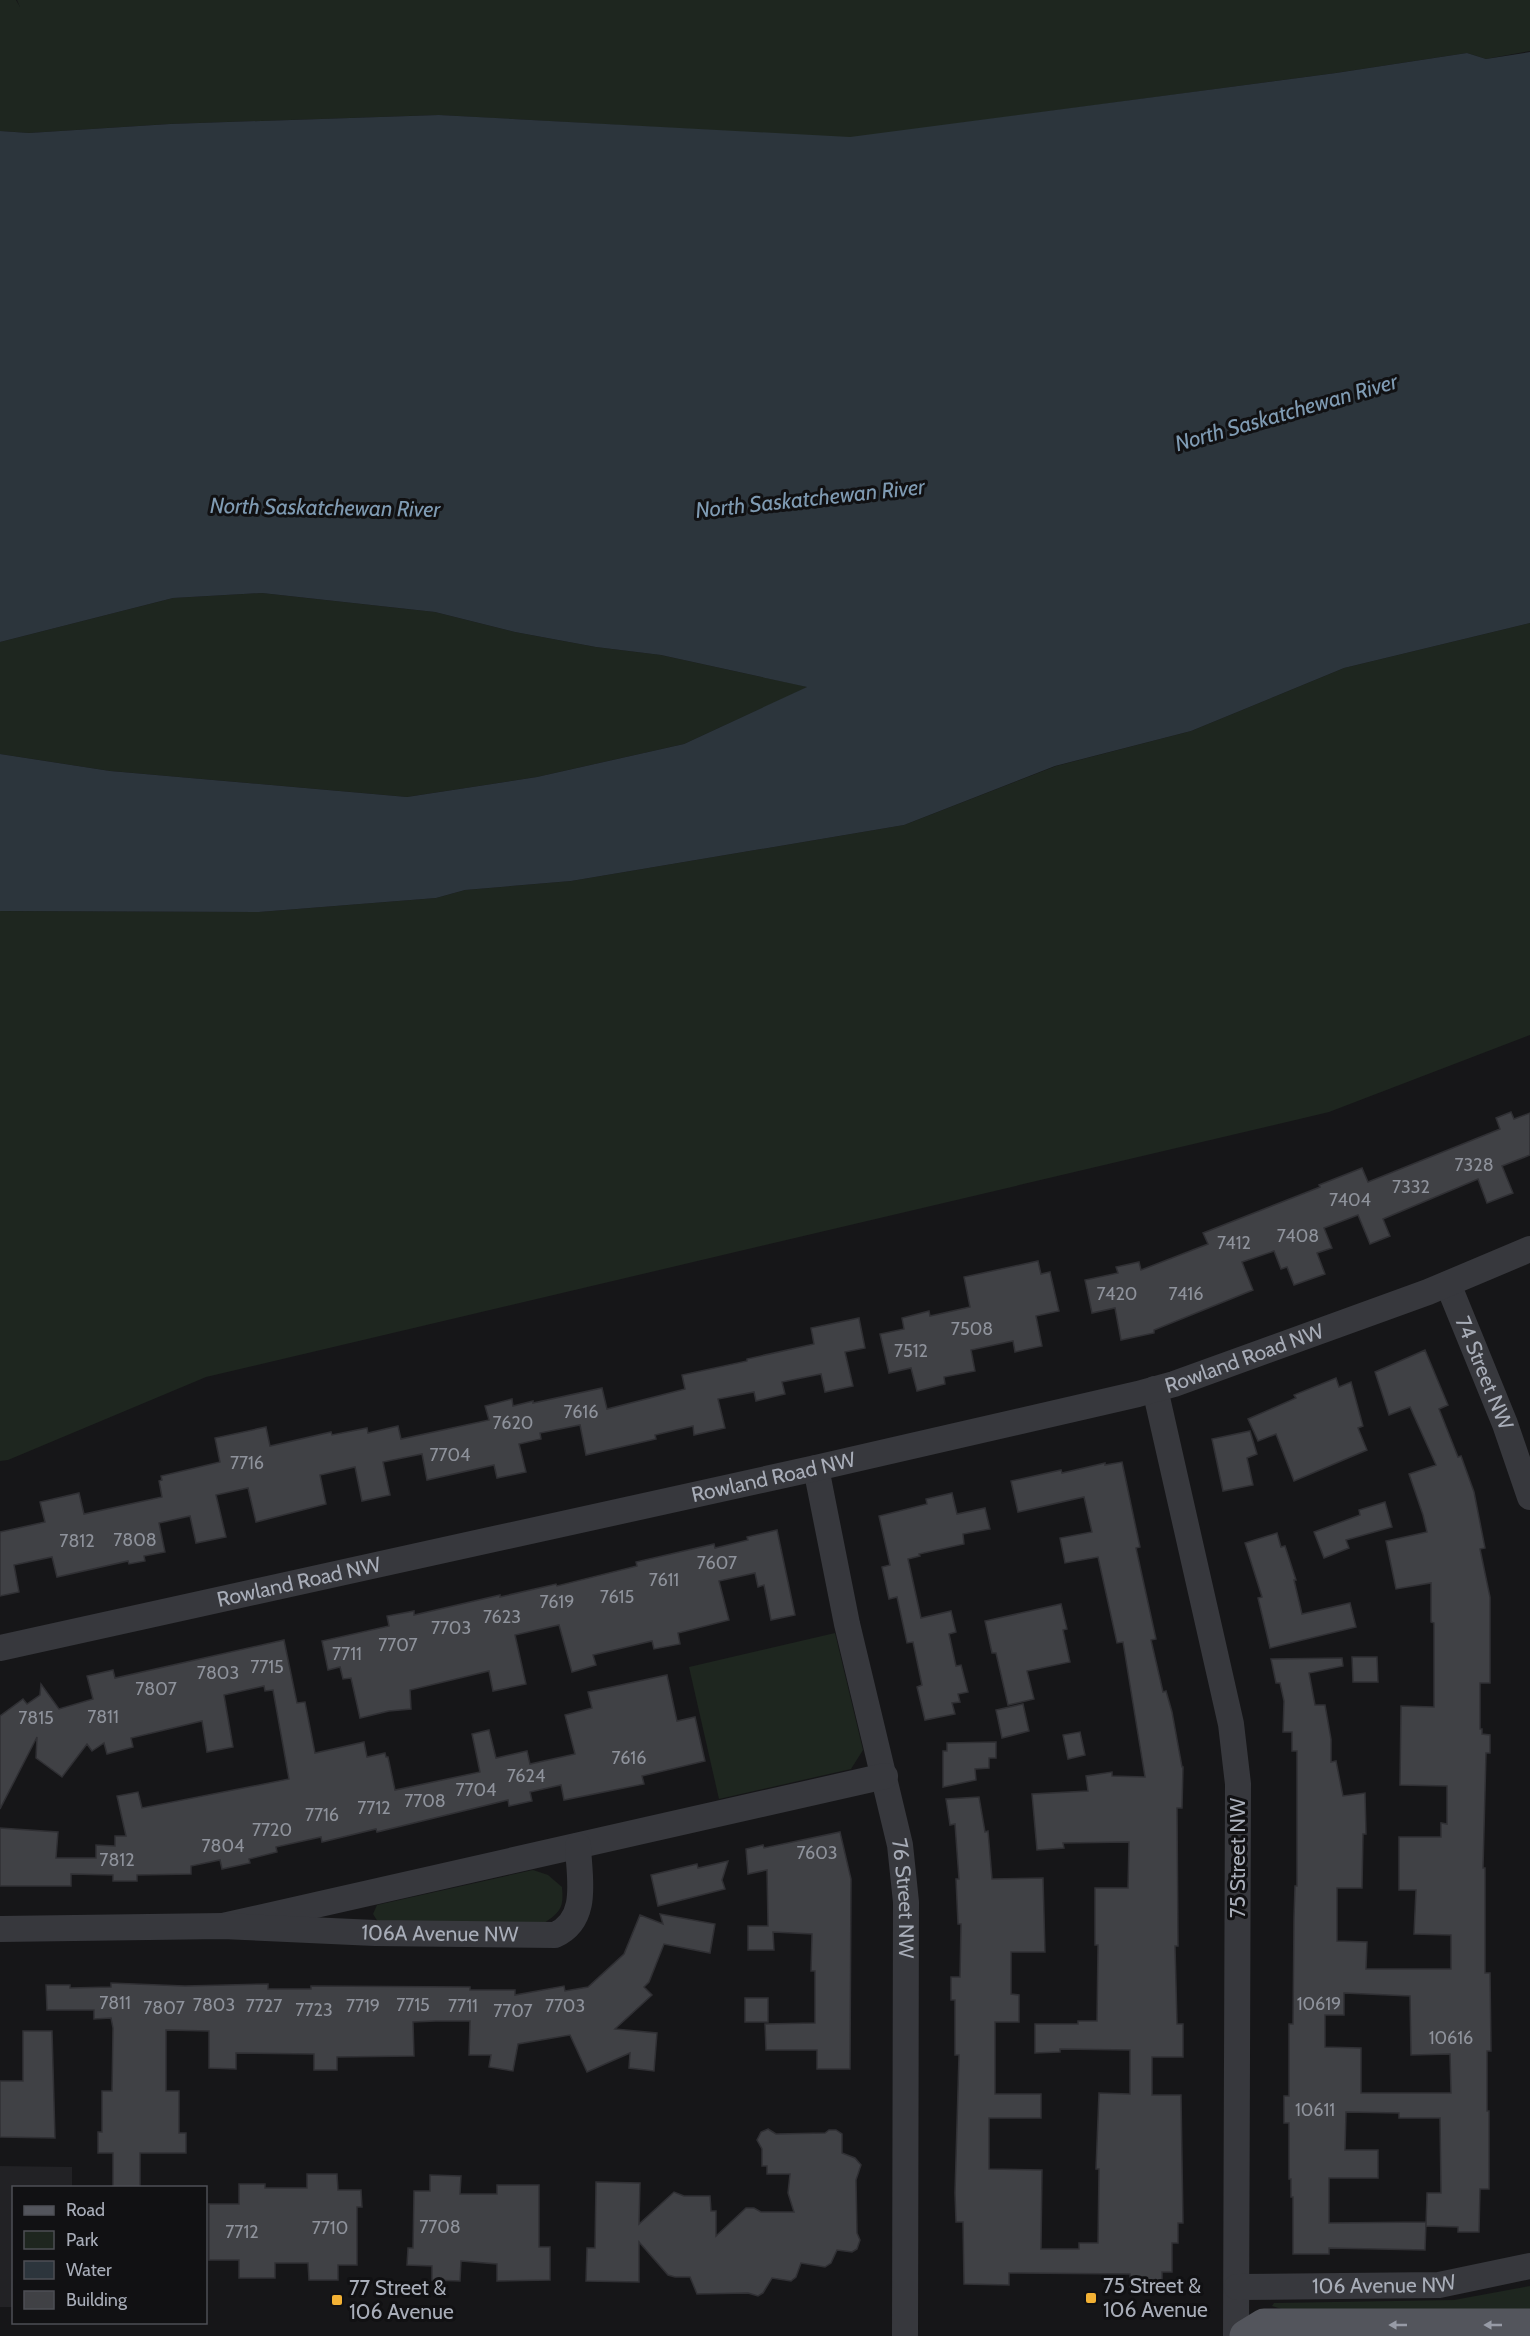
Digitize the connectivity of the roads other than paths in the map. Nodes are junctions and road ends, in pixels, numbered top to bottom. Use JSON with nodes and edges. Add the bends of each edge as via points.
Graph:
{"nodes":[{"id":1,"x":1530,"y":1249,"type":"edge"},
{"id":2,"x":1448,"y":1284,"type":"junction"},
{"id":3,"x":1155,"y":1389,"type":"junction"},
{"id":4,"x":816,"y":1468,"type":"junction"},
{"id":5,"x":1530,"y":1497,"type":"edge"},
{"id":6,"x":0,"y":1648,"type":"edge"},
{"id":7,"x":885,"y":1776,"type":"junction"},
{"id":8,"x":578,"y":1845,"type":"junction"},
{"id":9,"x":224,"y":1926,"type":"junction"},
{"id":10,"x":0,"y":1929,"type":"edge"},
{"id":11,"x":1530,"y":2266,"type":"edge"},
{"id":12,"x":1237,"y":2287,"type":"junction"},
{"id":13,"x":1530,"y":2325,"type":"edge"},
{"id":14,"x":905,"y":2336,"type":"edge"},
{"id":15,"x":1236,"y":2336,"type":"edge"},
{"id":16,"x":1246,"y":2336,"type":"edge"}],
"edges":[{"from":1,"to":2,"type":"street","name":"Rowland Road NW"},
{"from":2,"to":3,"type":"street","name":"Rowland Road NW"},
{"from":2,"to":5,"type":"street","name":"74 Street NW"},
{"from":3,"to":4,"type":"street","name":"Rowland Road NW"},
{"from":3,"to":12,"type":"street","name":"75 Street NW","via":[[1231,1724],[1238,1784]]},
{"from":4,"to":6,"type":"street","name":"Rowland Road NW"},
{"from":4,"to":7,"type":"street","name":"76 Street NW","via":[[847,1624]]},
{"from":7,"to":8,"type":"street","name":"106A Avenue NW"},
{"from":7,"to":14,"type":"street","name":"76 Street NW","via":[[900,1845],[906,1902]]},
{"from":8,"to":9,"type":"street","name":"106A Avenue NW"},
{"from":8,"to":9,"type":"street","name":"106A Avenue NW","via":[[579,1908],[571,1925],[555,1935],[375,1934]]},
{"from":9,"to":10,"type":"street","name":"106A Avenue NW"},
{"from":11,"to":12,"type":"street","name":"106 Avenue NW","via":[[1439,2285]]},
{"from":12,"to":15,"type":"street","name":"75 Street NW"},
{"from":13,"to":16,"type":"main road","name":"106 Avenue NW","one_way":true,"via":[[1264,2325]]}]}
